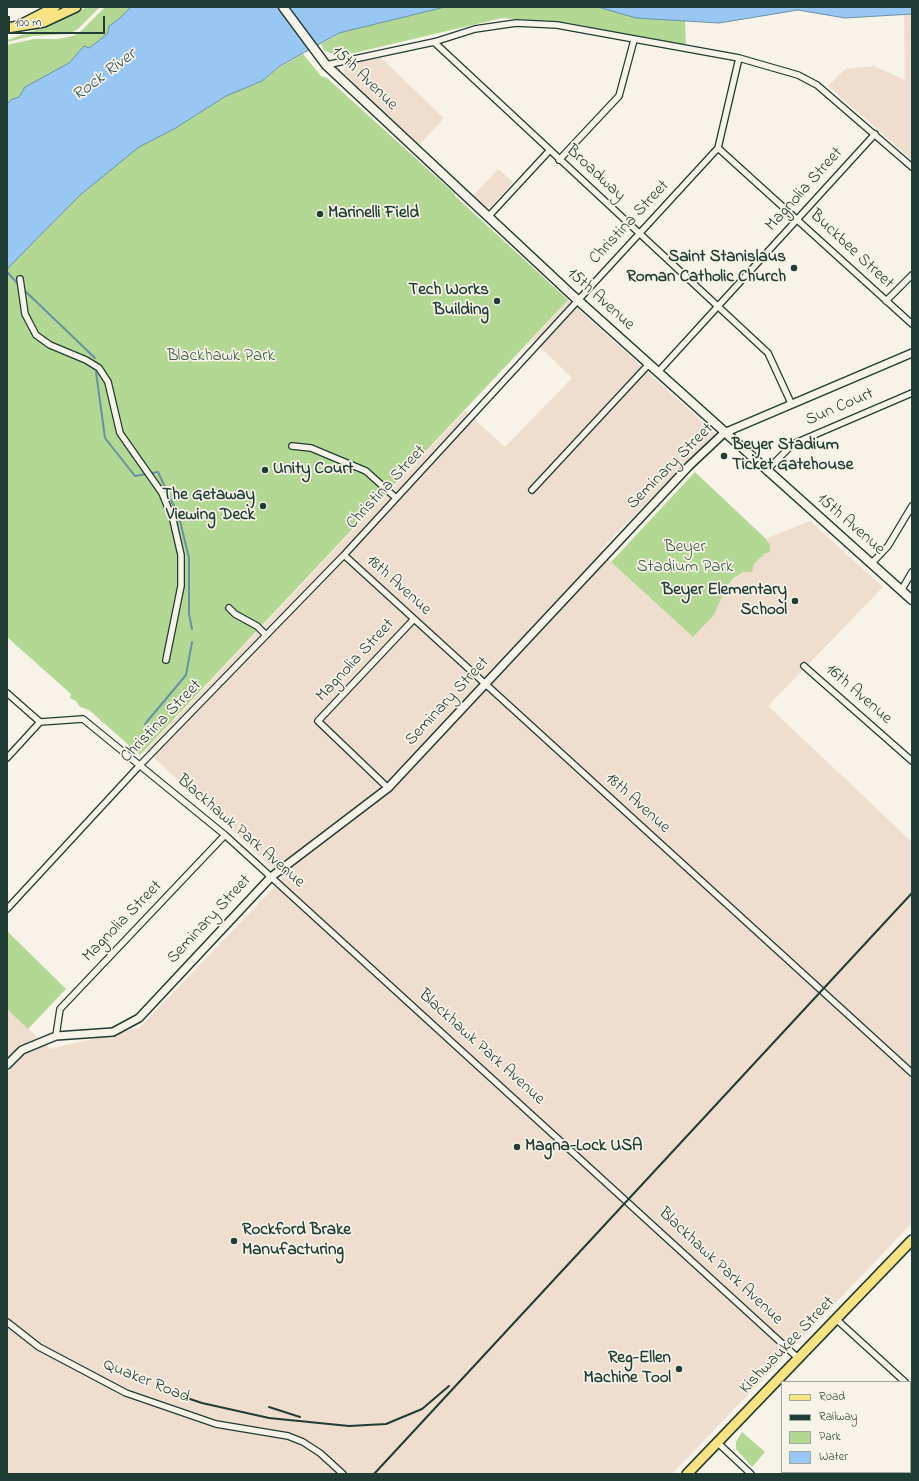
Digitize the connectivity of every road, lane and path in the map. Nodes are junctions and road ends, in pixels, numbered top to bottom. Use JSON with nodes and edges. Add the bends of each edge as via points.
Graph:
{"nodes":[{"id":1,"x":55,"y":7,"type":"edge"},
{"id":2,"x":76,"y":7,"type":"edge"},
{"id":3,"x":283,"y":7,"type":"edge"},
{"id":4,"x":17,"y":26,"type":"junction"},
{"id":5,"x":7,"y":28,"type":"edge"},
{"id":6,"x":634,"y":40,"type":"junction"},
{"id":7,"x":434,"y":42,"type":"junction"},
{"id":8,"x":739,"y":58,"type":"junction"},
{"id":9,"x":326,"y":65,"type":"junction"},
{"id":10,"x":875,"y":134,"type":"junction"},
{"id":11,"x":718,"y":148,"type":"junction"},
{"id":12,"x":549,"y":151,"type":"junction"},
{"id":13,"x":559,"y":160,"type":"junction"},
{"id":14,"x":912,"y":167,"type":"edge"},
{"id":15,"x":488,"y":217,"type":"junction"},
{"id":16,"x":797,"y":219,"type":"junction"},
{"id":17,"x":640,"y":236,"type":"junction"},
{"id":18,"x":912,"y":275,"type":"edge"},
{"id":19,"x":20,"y":280,"type":"dead end"},
{"id":20,"x":578,"y":300,"type":"junction"},
{"id":21,"x":886,"y":302,"type":"junction"},
{"id":22,"x":718,"y":307,"type":"junction"},
{"id":23,"x":912,"y":324,"type":"edge"},
{"id":24,"x":912,"y":353,"type":"edge"},
{"id":25,"x":649,"y":364,"type":"junction"},
{"id":26,"x":658,"y":372,"type":"junction"},
{"id":27,"x":912,"y":393,"type":"edge"},
{"id":28,"x":791,"y":403,"type":"junction"},
{"id":29,"x":724,"y":433,"type":"junction"},
{"id":30,"x":292,"y":446,"type":"dead end"},
{"id":31,"x":766,"y":471,"type":"junction"},
{"id":32,"x":532,"y":490,"type":"dead end"},
{"id":33,"x":396,"y":498,"type":"junction"},
{"id":34,"x":912,"y":506,"type":"edge"},
{"id":35,"x":344,"y":555,"type":"junction"},
{"id":36,"x":871,"y":564,"type":"junction"},
{"id":37,"x":912,"y":572,"type":"edge"},
{"id":38,"x":901,"y":591,"type":"junction"},
{"id":39,"x":912,"y":600,"type":"edge"},
{"id":40,"x":229,"y":608,"type":"dead end"},
{"id":41,"x":414,"y":619,"type":"junction"},
{"id":42,"x":266,"y":635,"type":"junction"},
{"id":43,"x":166,"y":660,"type":"dead end"},
{"id":44,"x":804,"y":666,"type":"dead end"},
{"id":45,"x":485,"y":684,"type":"junction"},
{"id":46,"x":7,"y":693,"type":"edge"},
{"id":47,"x":40,"y":722,"type":"junction"},
{"id":48,"x":7,"y":758,"type":"edge"},
{"id":49,"x":912,"y":761,"type":"edge"},
{"id":50,"x":141,"y":764,"type":"junction"},
{"id":51,"x":388,"y":788,"type":"junction"},
{"id":52,"x":225,"y":835,"type":"junction"},
{"id":53,"x":271,"y":876,"type":"junction"},
{"id":54,"x":7,"y":909,"type":"edge"},
{"id":55,"x":56,"y":1036,"type":"junction"},
{"id":56,"x":7,"y":1065,"type":"edge"},
{"id":57,"x":912,"y":1073,"type":"edge"},
{"id":58,"x":912,"y":1240,"type":"edge"},
{"id":59,"x":836,"y":1319,"type":"junction"},
{"id":60,"x":7,"y":1322,"type":"edge"},
{"id":61,"x":798,"y":1358,"type":"junction"},
{"id":62,"x":904,"y":1381,"type":"edge"},
{"id":63,"x":718,"y":1443,"type":"junction"},
{"id":64,"x":343,"y":1474,"type":"edge"},
{"id":65,"x":687,"y":1474,"type":"edge"},
{"id":66,"x":751,"y":1474,"type":"edge"}],
"edges":[{"from":1,"to":4,"type":"main road"},
{"from":2,"to":4,"type":"main road","via":[[44,22]]},
{"from":3,"to":9,"type":"main road","name":"15th Avenue"},
{"from":4,"to":5,"type":"main road"},
{"from":6,"to":7,"type":"street","via":[[557,25],[516,23],[475,29]]},
{"from":6,"to":8,"type":"street"},
{"from":6,"to":13,"type":"street","via":[[619,96]]},
{"from":7,"to":9,"type":"street"},
{"from":7,"to":12,"type":"street","name":"Broadway"},
{"from":8,"to":10,"type":"street","via":[[798,75],[817,85]]},
{"from":8,"to":11,"type":"street","name":"Christina Street"},
{"from":9,"to":15,"type":"main road","name":"15th Avenue"},
{"from":10,"to":14,"type":"street"},
{"from":10,"to":16,"type":"street","name":"Magnolia Street"},
{"from":11,"to":16,"type":"street","name":"Buckbee Street"},
{"from":11,"to":17,"type":"street","name":"Christina Street"},
{"from":12,"to":13,"type":"street","name":"Broadway"},
{"from":12,"to":15,"type":"street"},
{"from":13,"to":17,"type":"street","name":"Broadway"},
{"from":15,"to":20,"type":"main road","name":"15th Avenue"},
{"from":16,"to":21,"type":"street","name":"Buckbee Street"},
{"from":16,"to":22,"type":"street","name":"Magnolia Street"},
{"from":17,"to":20,"type":"street","name":"Christina Street"},
{"from":17,"to":22,"type":"street","name":"Broadway"},
{"from":18,"to":21,"type":"street"},
{"from":19,"to":43,"type":"street","via":[[25,314],[36,335],[50,345],[100,368],[108,382],[120,433],[162,493],[181,555],[181,586]]},
{"from":20,"to":25,"type":"main road","name":"15th Avenue"},
{"from":20,"to":33,"type":"street","name":"Christina Street"},
{"from":21,"to":23,"type":"street","name":"Buckbee Street"},
{"from":22,"to":26,"type":"street","name":"Magnolia Street"},
{"from":22,"to":28,"type":"street","name":"Broadway","via":[[768,353]]},
{"from":24,"to":28,"type":"street","name":"Seminary Street"},
{"from":25,"to":26,"type":"main road","name":"15th Avenue"},
{"from":25,"to":32,"type":"street"},
{"from":26,"to":29,"type":"main road","name":"15th Avenue"},
{"from":27,"to":31,"type":"street","name":"Sun Court","via":[[793,444]]},
{"from":28,"to":29,"type":"street","name":"Seminary Street"},
{"from":29,"to":31,"type":"main road","name":"15th Avenue"},
{"from":29,"to":45,"type":"street","name":"Seminary Street","via":[[689,466]]},
{"from":30,"to":33,"type":"street","via":[[312,448],[366,471]]},
{"from":31,"to":36,"type":"main road","name":"15th Avenue"},
{"from":33,"to":35,"type":"street","name":"Christina Street"},
{"from":34,"to":36,"type":"street","via":[[888,546]]},
{"from":35,"to":41,"type":"street","name":"18th Avenue"},
{"from":35,"to":42,"type":"street","name":"Christina Street"},
{"from":36,"to":38,"type":"main road","name":"15th Avenue"},
{"from":37,"to":38,"type":"street"},
{"from":38,"to":39,"type":"main road","name":"15th Avenue"},
{"from":40,"to":42,"type":"street"},
{"from":41,"to":45,"type":"street","name":"18th Avenue"},
{"from":41,"to":51,"type":"street","name":"Magnolia Street","via":[[318,721]]},
{"from":42,"to":50,"type":"street","name":"Christina Street"},
{"from":44,"to":49,"type":"street","name":"16th Avenue"},
{"from":45,"to":51,"type":"street","name":"Seminary Street"},
{"from":45,"to":57,"type":"street","name":"18th Avenue"},
{"from":46,"to":47,"type":"street"},
{"from":47,"to":48,"type":"street"},
{"from":47,"to":50,"type":"street","name":"Blackhawk Park Avenue","via":[[83,719]]},
{"from":50,"to":52,"type":"street","name":"Blackhawk Park Avenue"},
{"from":50,"to":54,"type":"street","name":"Christina Street"},
{"from":51,"to":53,"type":"street","name":"Seminary Street"},
{"from":52,"to":53,"type":"street","name":"Blackhawk Park Avenue"},
{"from":52,"to":55,"type":"street","name":"Magnolia Street","via":[[60,1008]]},
{"from":53,"to":55,"type":"street","name":"Seminary Street","via":[[139,1018],[113,1032]]},
{"from":53,"to":61,"type":"street","name":"Blackhawk Park Avenue"},
{"from":55,"to":56,"type":"street","name":"Seminary Street","via":[[22,1050]]},
{"from":58,"to":59,"type":"main road","name":"Kishwaukee Street"},
{"from":59,"to":61,"type":"main road","name":"Kishwaukee Street"},
{"from":59,"to":62,"type":"street"},
{"from":60,"to":64,"type":"street","name":"Quaker Road","via":[[39,1347],[126,1393],[216,1424],[288,1436],[320,1453]]},
{"from":61,"to":63,"type":"main road","name":"Kishwaukee Street"},
{"from":63,"to":65,"type":"main road","name":"Kishwaukee Street"},
{"from":63,"to":66,"type":"street"}]}
